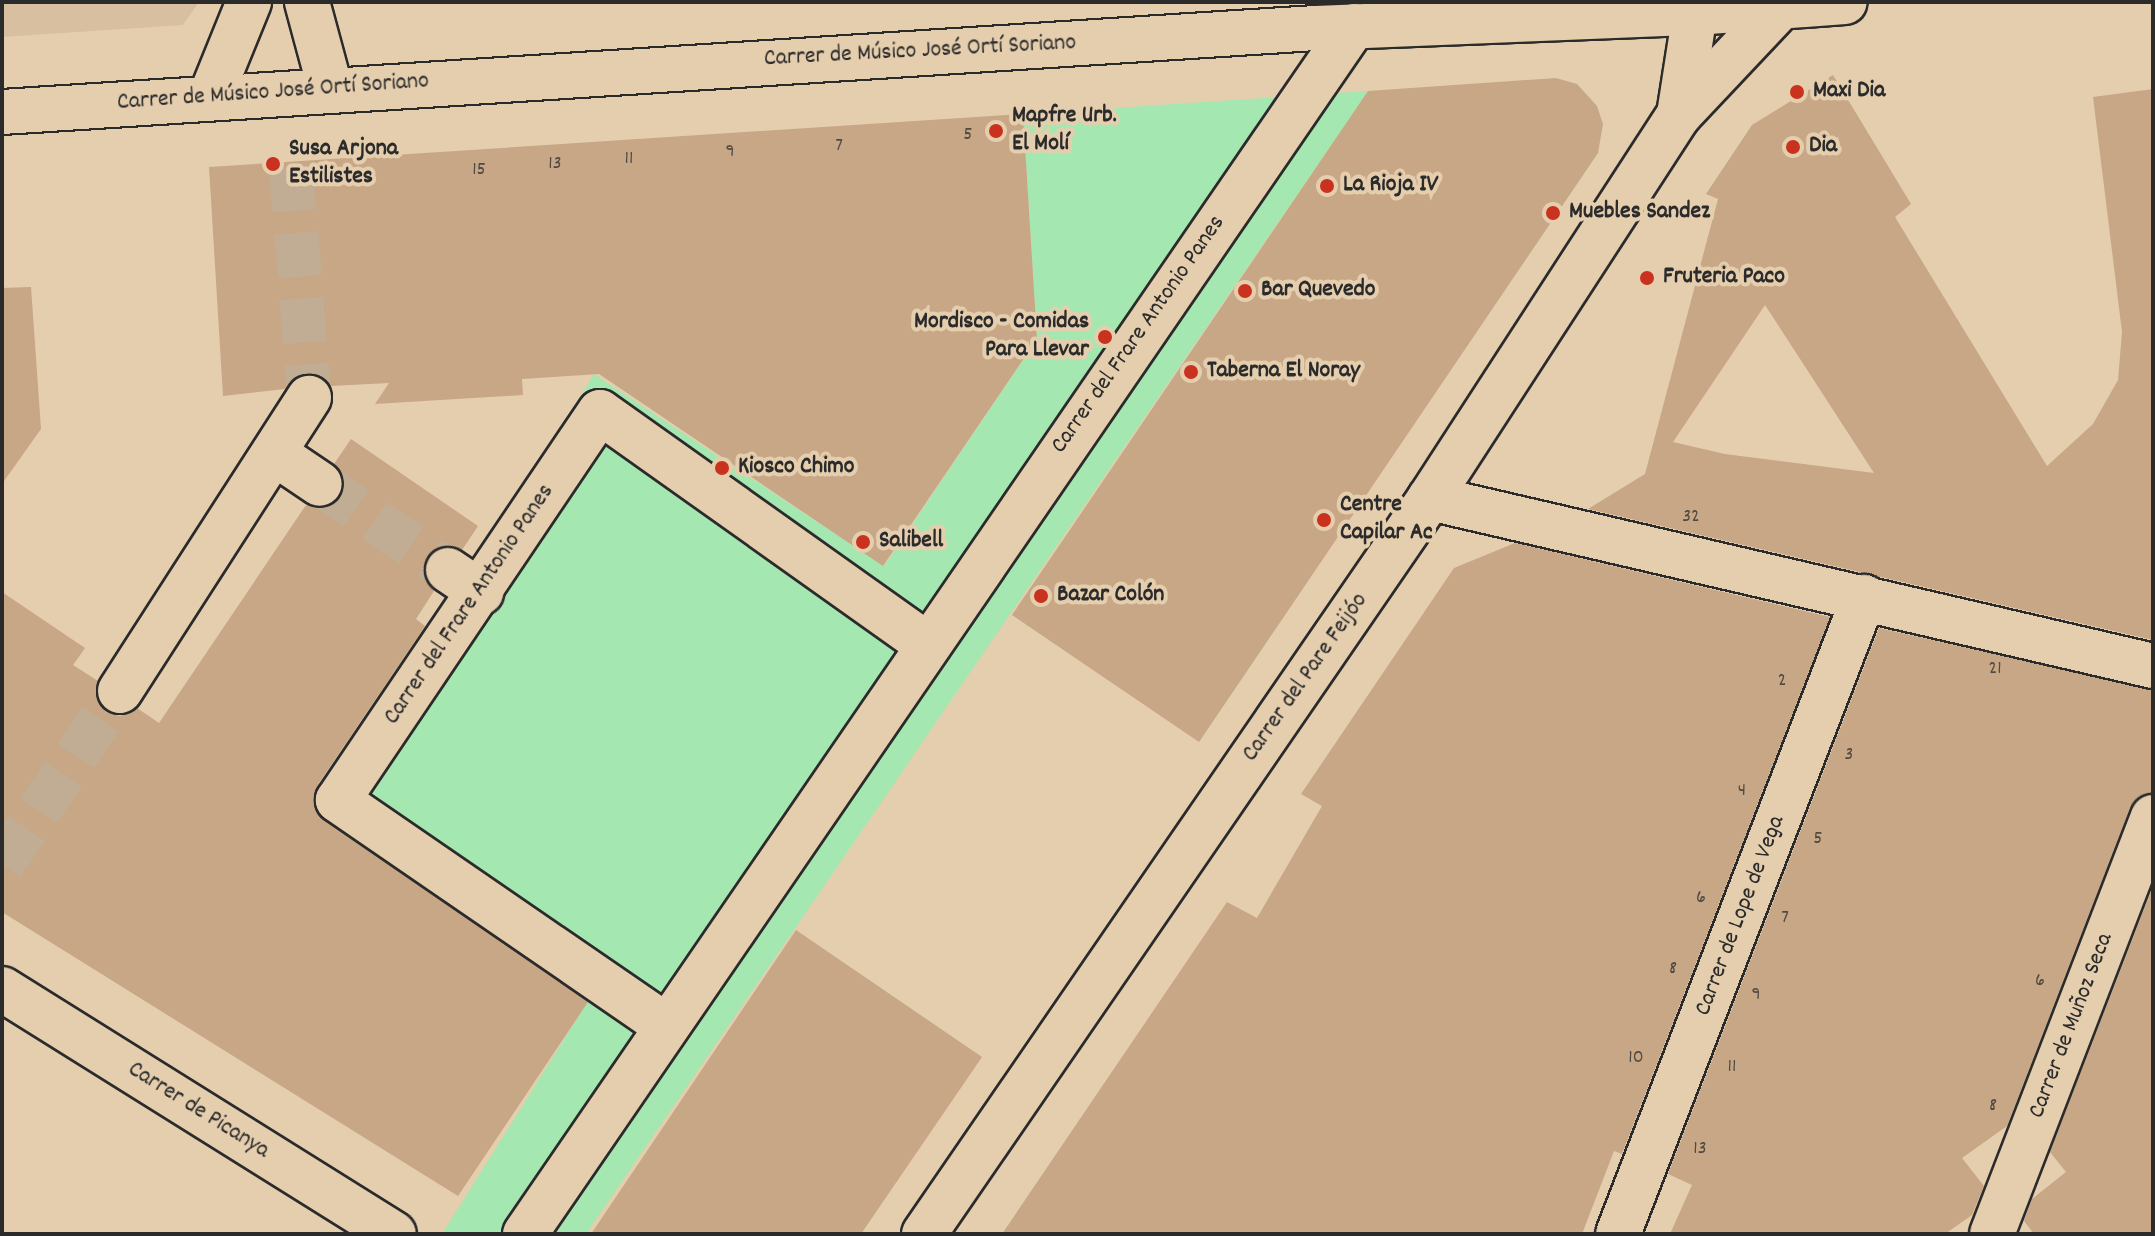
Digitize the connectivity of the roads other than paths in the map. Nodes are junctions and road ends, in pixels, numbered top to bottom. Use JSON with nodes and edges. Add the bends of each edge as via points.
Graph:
{"nodes":[{"id":1,"x":249,"y":2,"type":"edge"},
{"id":2,"x":307,"y":2,"type":"edge"},
{"id":3,"x":1841,"y":4,"type":"edge"},
{"id":4,"x":1779,"y":9,"type":"junction"},
{"id":5,"x":1695,"y":13,"type":"junction"},
{"id":6,"x":1354,"y":26,"type":"junction"},
{"id":7,"x":330,"y":87,"type":"junction"},
{"id":8,"x":210,"y":98,"type":"junction"},
{"id":9,"x":2,"y":112,"type":"edge"},
{"id":10,"x":1679,"y":115,"type":"junction"},
{"id":11,"x":309,"y":398,"type":"tunnel mouth"},
{"id":12,"x":274,"y":453,"type":"junction"},
{"id":13,"x":320,"y":484,"type":"tunnel mouth"},
{"id":14,"x":1430,"y":498,"type":"junction"},
{"id":15,"x":1864,"y":597,"type":"junction"},
{"id":16,"x":926,"y":644,"type":"junction"},
{"id":17,"x":2153,"y":666,"type":"edge"},
{"id":18,"x":120,"y":691,"type":"tunnel mouth"},
{"id":19,"x":2153,"y":817,"type":"edge"},
{"id":20,"x":2,"y":989,"type":"edge"},
{"id":21,"x":665,"y":1025,"type":"junction"},
{"id":22,"x":394,"y":1234,"type":"edge"},
{"id":23,"x":525,"y":1234,"type":"edge"},
{"id":24,"x":924,"y":1234,"type":"edge"},
{"id":25,"x":1618,"y":1234,"type":"edge"},
{"id":26,"x":1992,"y":1234,"type":"edge"}],
"edges":[{"from":1,"to":8,"type":"street"},
{"from":2,"to":7,"type":"street"},
{"from":3,"to":4,"type":"street","name":"Carrer de Músico José Ortí Soriano"},
{"from":4,"to":5,"type":"street","name":"Carrer de Músico José Ortí Soriano"},
{"from":4,"to":10,"type":"street","name":"Carrer del Pare Feijóo"},
{"from":5,"to":6,"type":"street","name":"Carrer de Músico José Ortí Soriano"},
{"from":5,"to":10,"type":"street","name":"Carrer del Pare Feijóo"},
{"from":6,"to":7,"type":"street","name":"Carrer de Músico José Ortí Soriano"},
{"from":6,"to":16,"type":"street","name":"Carrer del Frare Antonio Panes"},
{"from":7,"to":8,"type":"street","name":"Carrer de Músico José Ortí Soriano"},
{"from":8,"to":9,"type":"street","name":"Carrer de Músico José Ortí Soriano"},
{"from":10,"to":14,"type":"street","name":"Carrer del Pare Feijóo"},
{"from":11,"to":12,"type":"street"},
{"from":12,"to":13,"type":"street"},
{"from":12,"to":18,"type":"street"},
{"from":14,"to":15,"type":"street"},
{"from":14,"to":24,"type":"street","name":"Carrer del Pare Feijóo"},
{"from":15,"to":17,"type":"street"},
{"from":15,"to":25,"type":"street","name":"Carrer de Lope de Vega"},
{"from":16,"to":21,"type":"street","name":"Carrer del Frare Antonio Panes"},
{"from":16,"to":21,"type":"street","name":"Carrer del Frare Antonio Panes","via":[[600,412],[464,581],[338,800]]},
{"from":19,"to":26,"type":"street","name":"Carrer de Muñoz Seca"},
{"from":20,"to":22,"type":"street","name":"Carrer de Picanya"},
{"from":21,"to":23,"type":"street","name":"Carrer del Frare Antonio Panes"}]}
